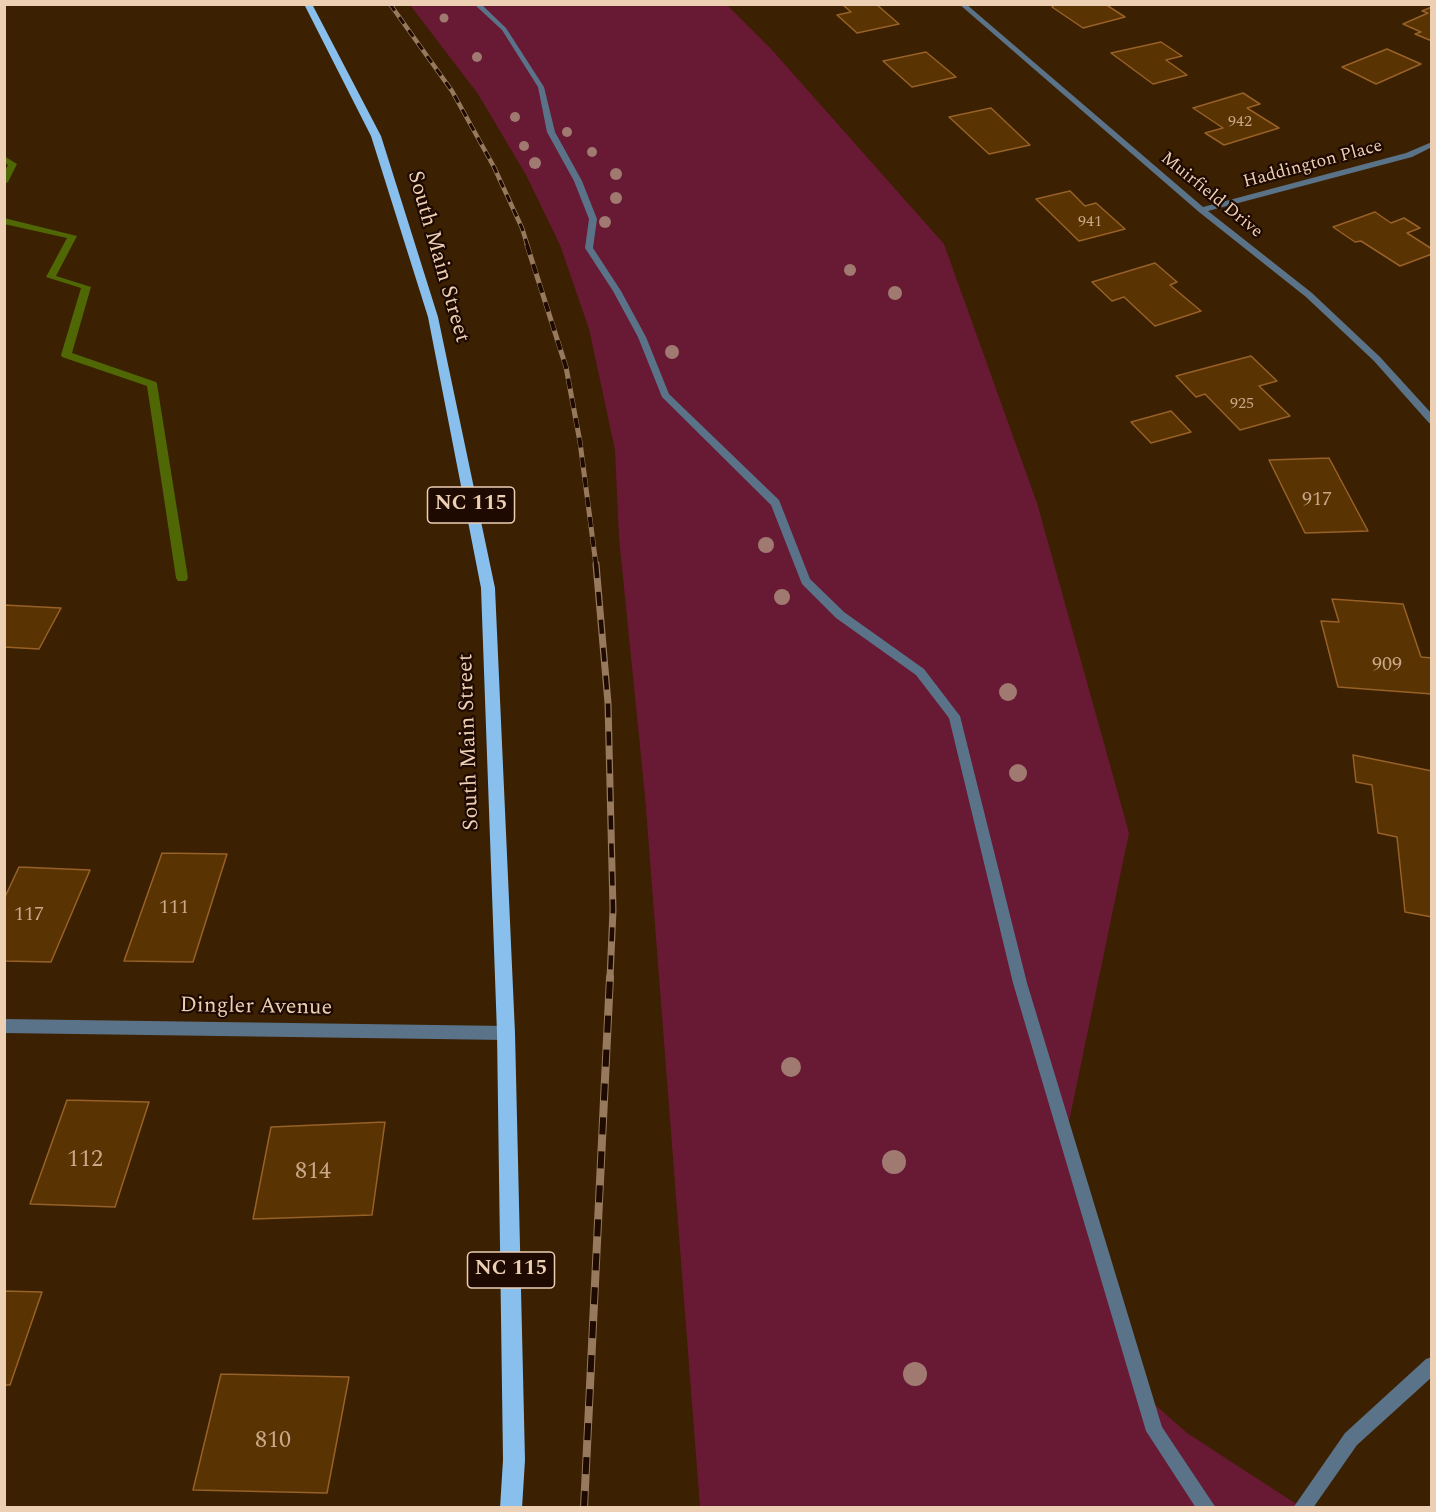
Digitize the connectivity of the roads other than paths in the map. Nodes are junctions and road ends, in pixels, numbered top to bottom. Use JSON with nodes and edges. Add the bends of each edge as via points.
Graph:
{"nodes":[{"id":1,"x":308,"y":4,"type":"edge"},
{"id":2,"x":477,"y":4,"type":"edge"},
{"id":3,"x":962,"y":4,"type":"edge"},
{"id":4,"x":1431,"y":144,"type":"edge"},
{"id":5,"x":1202,"y":210,"type":"junction"},
{"id":6,"x":1431,"y":421,"type":"edge"},
{"id":7,"x":4,"y":1026,"type":"edge"},
{"id":8,"x":506,"y":1033,"type":"junction"},
{"id":9,"x":1431,"y":1365,"type":"edge"},
{"id":10,"x":512,"y":1508,"type":"edge"},
{"id":11,"x":1207,"y":1508,"type":"edge"},
{"id":12,"x":1302,"y":1508,"type":"edge"}],
"edges":[{"from":1,"to":8,"type":"main road","name":"South Main Street","number":"NC 115","via":[[376,136],[433,317],[488,588]]},
{"from":2,"to":11,"type":"street","via":[[504,29],[541,87],[551,132],[578,181],[593,219],[589,248],[642,337],[665,395],[775,502],[806,581],[840,615],[920,672],[954,716],[1020,983],[1155,1431]]},
{"from":3,"to":5,"type":"street","name":"Muirfield Drive"},
{"from":4,"to":5,"type":"street","name":"Haddington Place","via":[[1409,155]]},
{"from":5,"to":6,"type":"street","name":"Muirfield Drive","via":[[1309,295],[1377,359]]},
{"from":7,"to":8,"type":"street","name":"Dingler Avenue"},
{"from":8,"to":10,"type":"main road","name":"South Main Street","number":"NC 115"},
{"from":9,"to":12,"type":"street","via":[[1351,1439]]}]}
